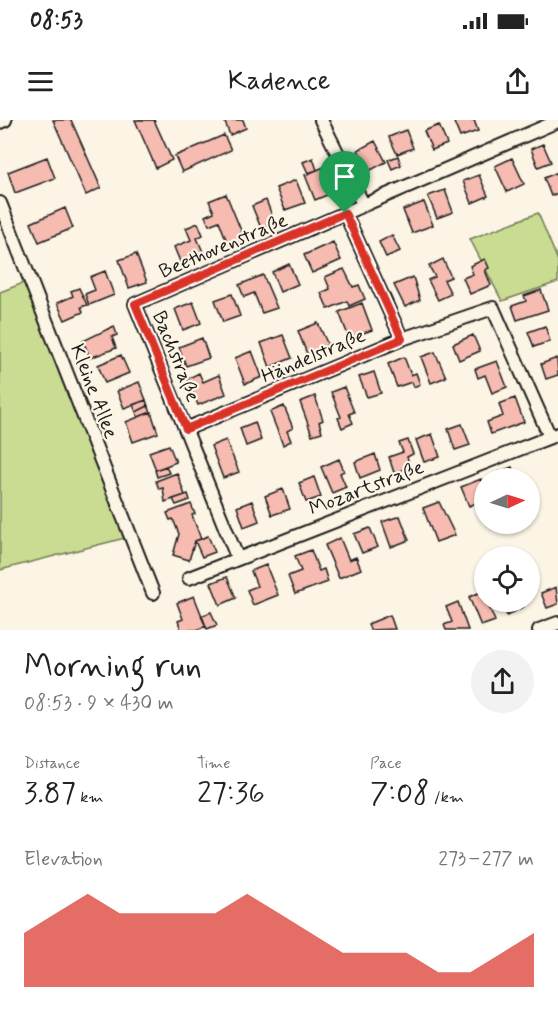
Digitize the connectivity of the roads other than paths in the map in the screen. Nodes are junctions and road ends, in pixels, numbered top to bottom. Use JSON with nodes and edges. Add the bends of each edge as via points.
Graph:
{"nodes":[{"id":1,"x":5,"y":120,"type":"edge"},
{"id":2,"x":321,"y":120,"type":"edge"},
{"id":3,"x":558,"y":121,"type":"edge"},
{"id":4,"x":0,"y":122,"type":"edge"},
{"id":5,"x":0,"y":202,"type":"edge"},
{"id":6,"x":363,"y":204,"type":"junction"},
{"id":7,"x":345,"y":213,"type":"junction"},
{"id":8,"x":135,"y":304,"type":"joint"},
{"id":9,"x":402,"y":339,"type":"junction"},
{"id":10,"x":186,"y":429,"type":"junction"},
{"id":11,"x":554,"y":436,"type":"edge"},
{"id":12,"x":237,"y":557,"type":"junction"},
{"id":13,"x":189,"y":578,"type":"dead end"},
{"id":14,"x":153,"y":594,"type":"dead end"},
{"id":15,"x":558,"y":623,"type":"edge"},
{"id":16,"x":539,"y":630,"type":"edge"}],
"edges":[{"from":1,"to":4,"type":"street"},
{"from":2,"to":6,"type":"street"},
{"from":3,"to":6,"type":"street","name":"Beethovenstraße"},
{"from":5,"to":14,"type":"street","name":"Kleine Allee"},
{"from":6,"to":7,"type":"street","name":"Beethovenstraße"},
{"from":7,"to":8,"type":"street","name":"Beethovenstraße"},
{"from":7,"to":9,"type":"street"},
{"from":8,"to":10,"type":"street","name":"Bachstraße"},
{"from":9,"to":10,"type":"street","name":"Händelstraße"},
{"from":9,"to":11,"type":"street","name":"Händelstraße","via":[[493,308]]},
{"from":10,"to":12,"type":"street","name":"Bachstraße"},
{"from":11,"to":12,"type":"street","name":"Mozartstraße"},
{"from":12,"to":13,"type":"street","name":"Mozartstraße"},
{"from":15,"to":16,"type":"street"}]}
